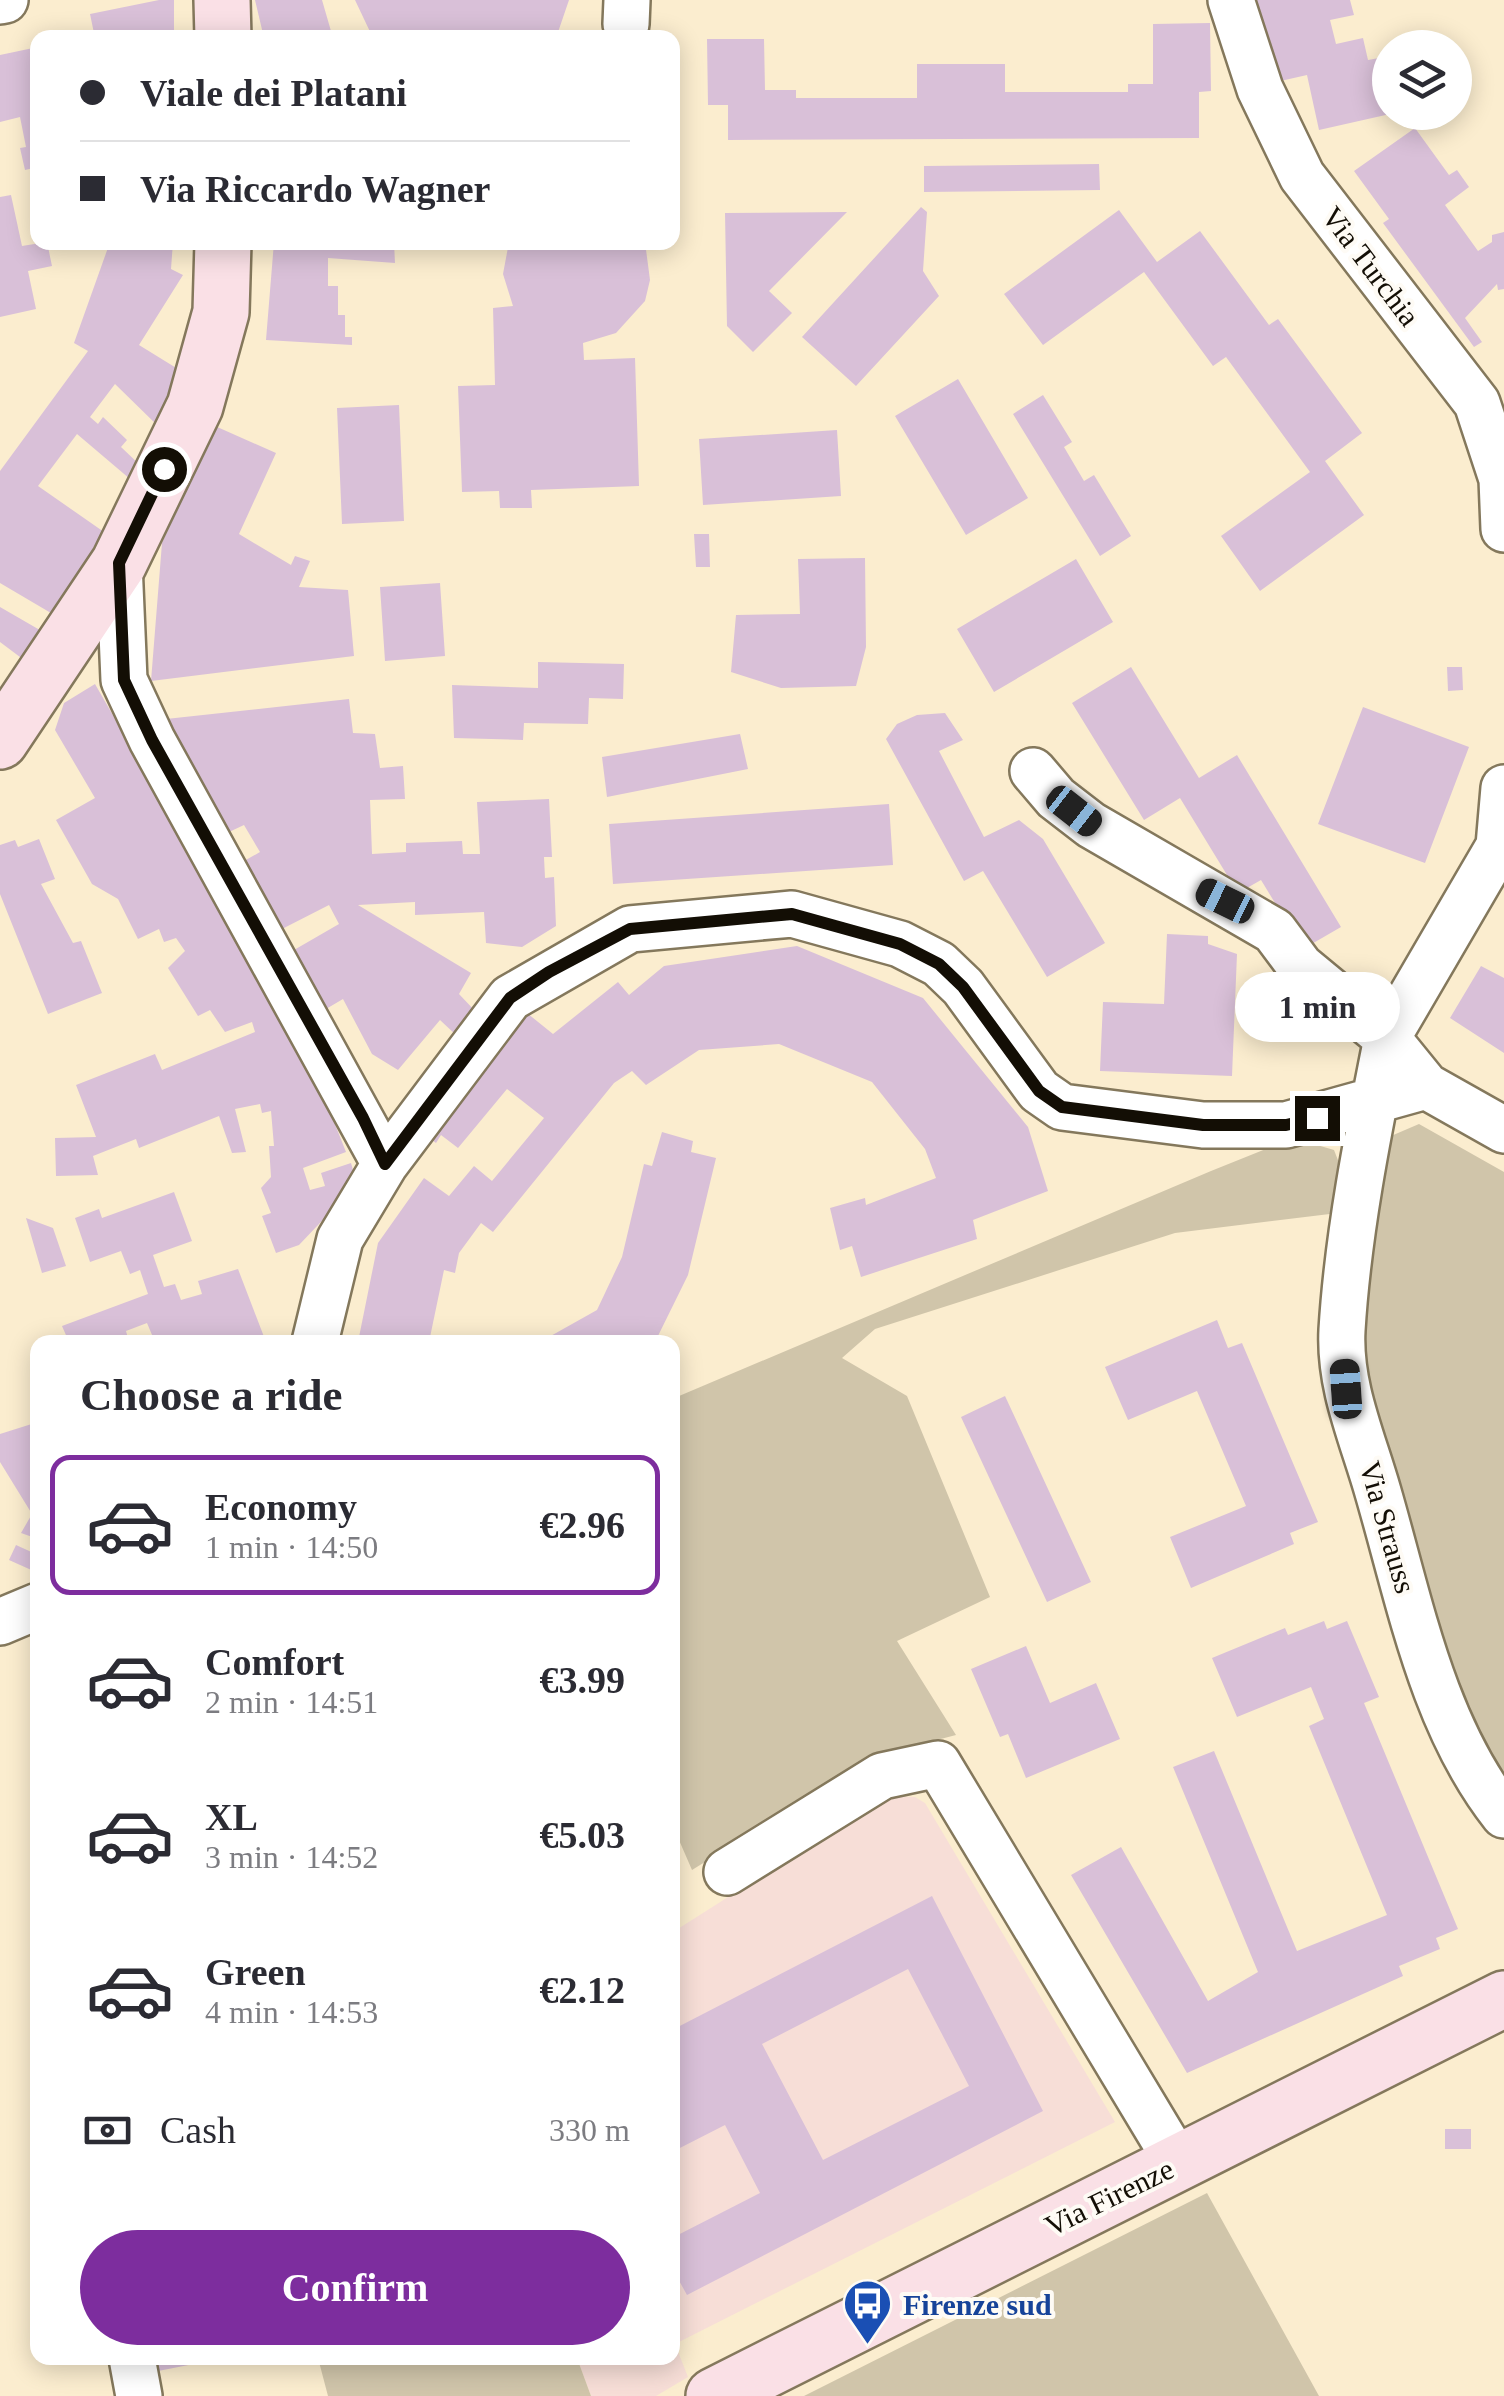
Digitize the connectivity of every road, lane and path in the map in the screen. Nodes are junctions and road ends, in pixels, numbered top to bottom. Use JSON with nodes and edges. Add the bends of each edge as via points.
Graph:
{"nodes":[{"id":1,"x":222,"y":0,"type":"edge"},
{"id":2,"x":1231,"y":0,"type":"edge"},
{"id":3,"x":222,"y":30,"type":"edge"},
{"id":4,"x":224,"y":250,"type":"edge"},
{"id":5,"x":1504,"y":528,"type":"edge"},
{"id":6,"x":119,"y":563,"type":"junction"},
{"id":7,"x":0,"y":741,"type":"edge"},
{"id":8,"x":1033,"y":771,"type":"dead end"},
{"id":9,"x":1504,"y":788,"type":"edge"},
{"id":10,"x":1502,"y":847,"type":"edge"},
{"id":11,"x":1387,"y":1038,"type":"junction"},
{"id":12,"x":1426,"y":1086,"type":"junction"},
{"id":13,"x":1373,"y":1102,"type":"junction"},
{"id":14,"x":1504,"y":1130,"type":"edge"},
{"id":15,"x":385,"y":1164,"type":"junction"},
{"id":16,"x":317,"y":1335,"type":"edge"},
{"id":17,"x":30,"y":1609,"type":"edge"},
{"id":18,"x":0,"y":1622,"type":"edge"},
{"id":19,"x":1504,"y":1815,"type":"edge"},
{"id":20,"x":727,"y":1872,"type":"dead end"},
{"id":21,"x":1504,"y":2000,"type":"edge"},
{"id":22,"x":1478,"y":2021,"type":"edge"},
{"id":23,"x":1178,"y":2163,"type":"junction"},
{"id":24,"x":133,"y":2365,"type":"edge"},
{"id":25,"x":140,"y":2396,"type":"edge"},
{"id":26,"x":714,"y":2396,"type":"edge"}],
"edges":[{"from":1,"to":3,"type":"street"},
{"from":2,"to":5,"type":"street","name":"Via Turchia","via":[[1260,89],[1302,176],[1477,402],[1502,479]]},
{"from":4,"to":6,"type":"street","via":[[222,312],[195,406]]},
{"from":6,"to":7,"type":"street"},
{"from":6,"to":15,"type":"street","via":[[124,680]]},
{"from":8,"to":11,"type":"street","via":[[1091,825],[1274,931],[1300,966]]},
{"from":9,"to":10,"type":"street"},
{"from":10,"to":11,"type":"street"},
{"from":11,"to":12,"type":"street"},
{"from":11,"to":13,"type":"street","name":"Via Strauss"},
{"from":12,"to":13,"type":"street"},
{"from":12,"to":14,"type":"street"},
{"from":13,"to":15,"type":"street","via":[[1286,1125],[1203,1125],[1062,1107],[1039,1091],[939,964],[900,944],[792,914],[630,929],[549,972],[510,998]]},
{"from":13,"to":19,"type":"street","name":"Via Strauss","via":[[1342,1332],[1346,1389],[1434,1684],[1475,1778]]},
{"from":15,"to":16,"type":"street","via":[[340,1239]]},
{"from":17,"to":18,"type":"street"},
{"from":20,"to":23,"type":"street","via":[[882,1776],[938,1764]]},
{"from":21,"to":22,"type":"street","name":"Via Firenze"},
{"from":22,"to":23,"type":"street","name":"Via Firenze"},
{"from":23,"to":26,"type":"street","name":"Via Firenze"},
{"from":24,"to":25,"type":"street"}]}
